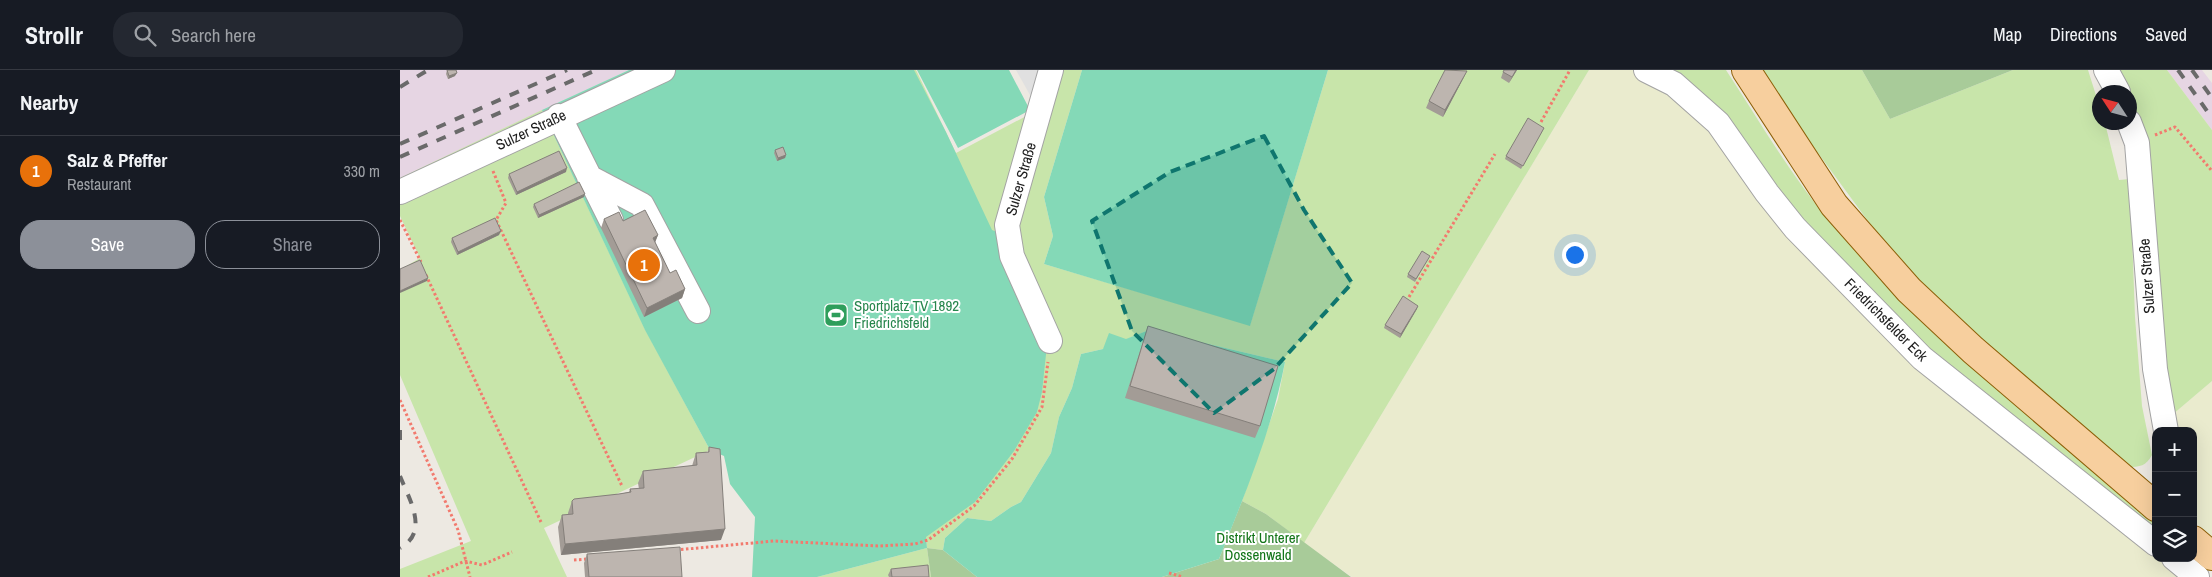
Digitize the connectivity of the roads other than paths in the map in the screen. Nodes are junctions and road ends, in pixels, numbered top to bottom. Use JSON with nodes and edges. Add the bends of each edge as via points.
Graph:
{"nodes":[{"id":1,"x":662,"y":70,"type":"edge"},
{"id":2,"x":1051,"y":70,"type":"edge"},
{"id":3,"x":1646,"y":70,"type":"edge"},
{"id":4,"x":1746,"y":70,"type":"edge"},
{"id":5,"x":2106,"y":70,"type":"edge"},
{"id":6,"x":2114,"y":85,"type":"edge"},
{"id":7,"x":559,"y":116,"type":"junction"},
{"id":8,"x":2133,"y":133,"type":"edge"},
{"id":9,"x":590,"y":177,"type":"junction"},
{"id":10,"x":400,"y":192,"type":"edge"},
{"id":11,"x":611,"y":220,"type":"edge"},
{"id":12,"x":698,"y":311,"type":"dead end"},
{"id":13,"x":1050,"y":341,"type":"road end"},
{"id":14,"x":2165,"y":427,"type":"edge"},
{"id":15,"x":2152,"y":496,"type":"edge"},
{"id":16,"x":2152,"y":541,"type":"edge"},
{"id":17,"x":2197,"y":543,"type":"edge"},
{"id":18,"x":2212,"y":556,"type":"edge"},
{"id":19,"x":2179,"y":562,"type":"edge"},
{"id":20,"x":2197,"y":577,"type":"edge"}],
"edges":[{"from":1,"to":7,"type":"street","name":"Sulzer Straße"},
{"from":2,"to":13,"type":"street","name":"Sulzer Straße","via":[[1007,225],[1012,256]]},
{"from":3,"to":16,"type":"street","name":"Friedrichsfelder Eck","via":[[1674,84],[1718,123],[1795,228],[1922,358]]},
{"from":4,"to":15,"type":"main road","via":[[1834,205],[1909,290],[1973,350]]},
{"from":5,"to":6,"type":"street"},
{"from":7,"to":9,"type":"street"},
{"from":7,"to":10,"type":"street","name":"Sulzer Straße"},
{"from":8,"to":14,"type":"street","name":"Sulzer Straße","via":[[2155,369]]},
{"from":9,"to":11,"type":"street"},
{"from":9,"to":12,"type":"street","via":[[642,205]]},
{"from":17,"to":18,"type":"main road"},
{"from":19,"to":20,"type":"street"}]}
